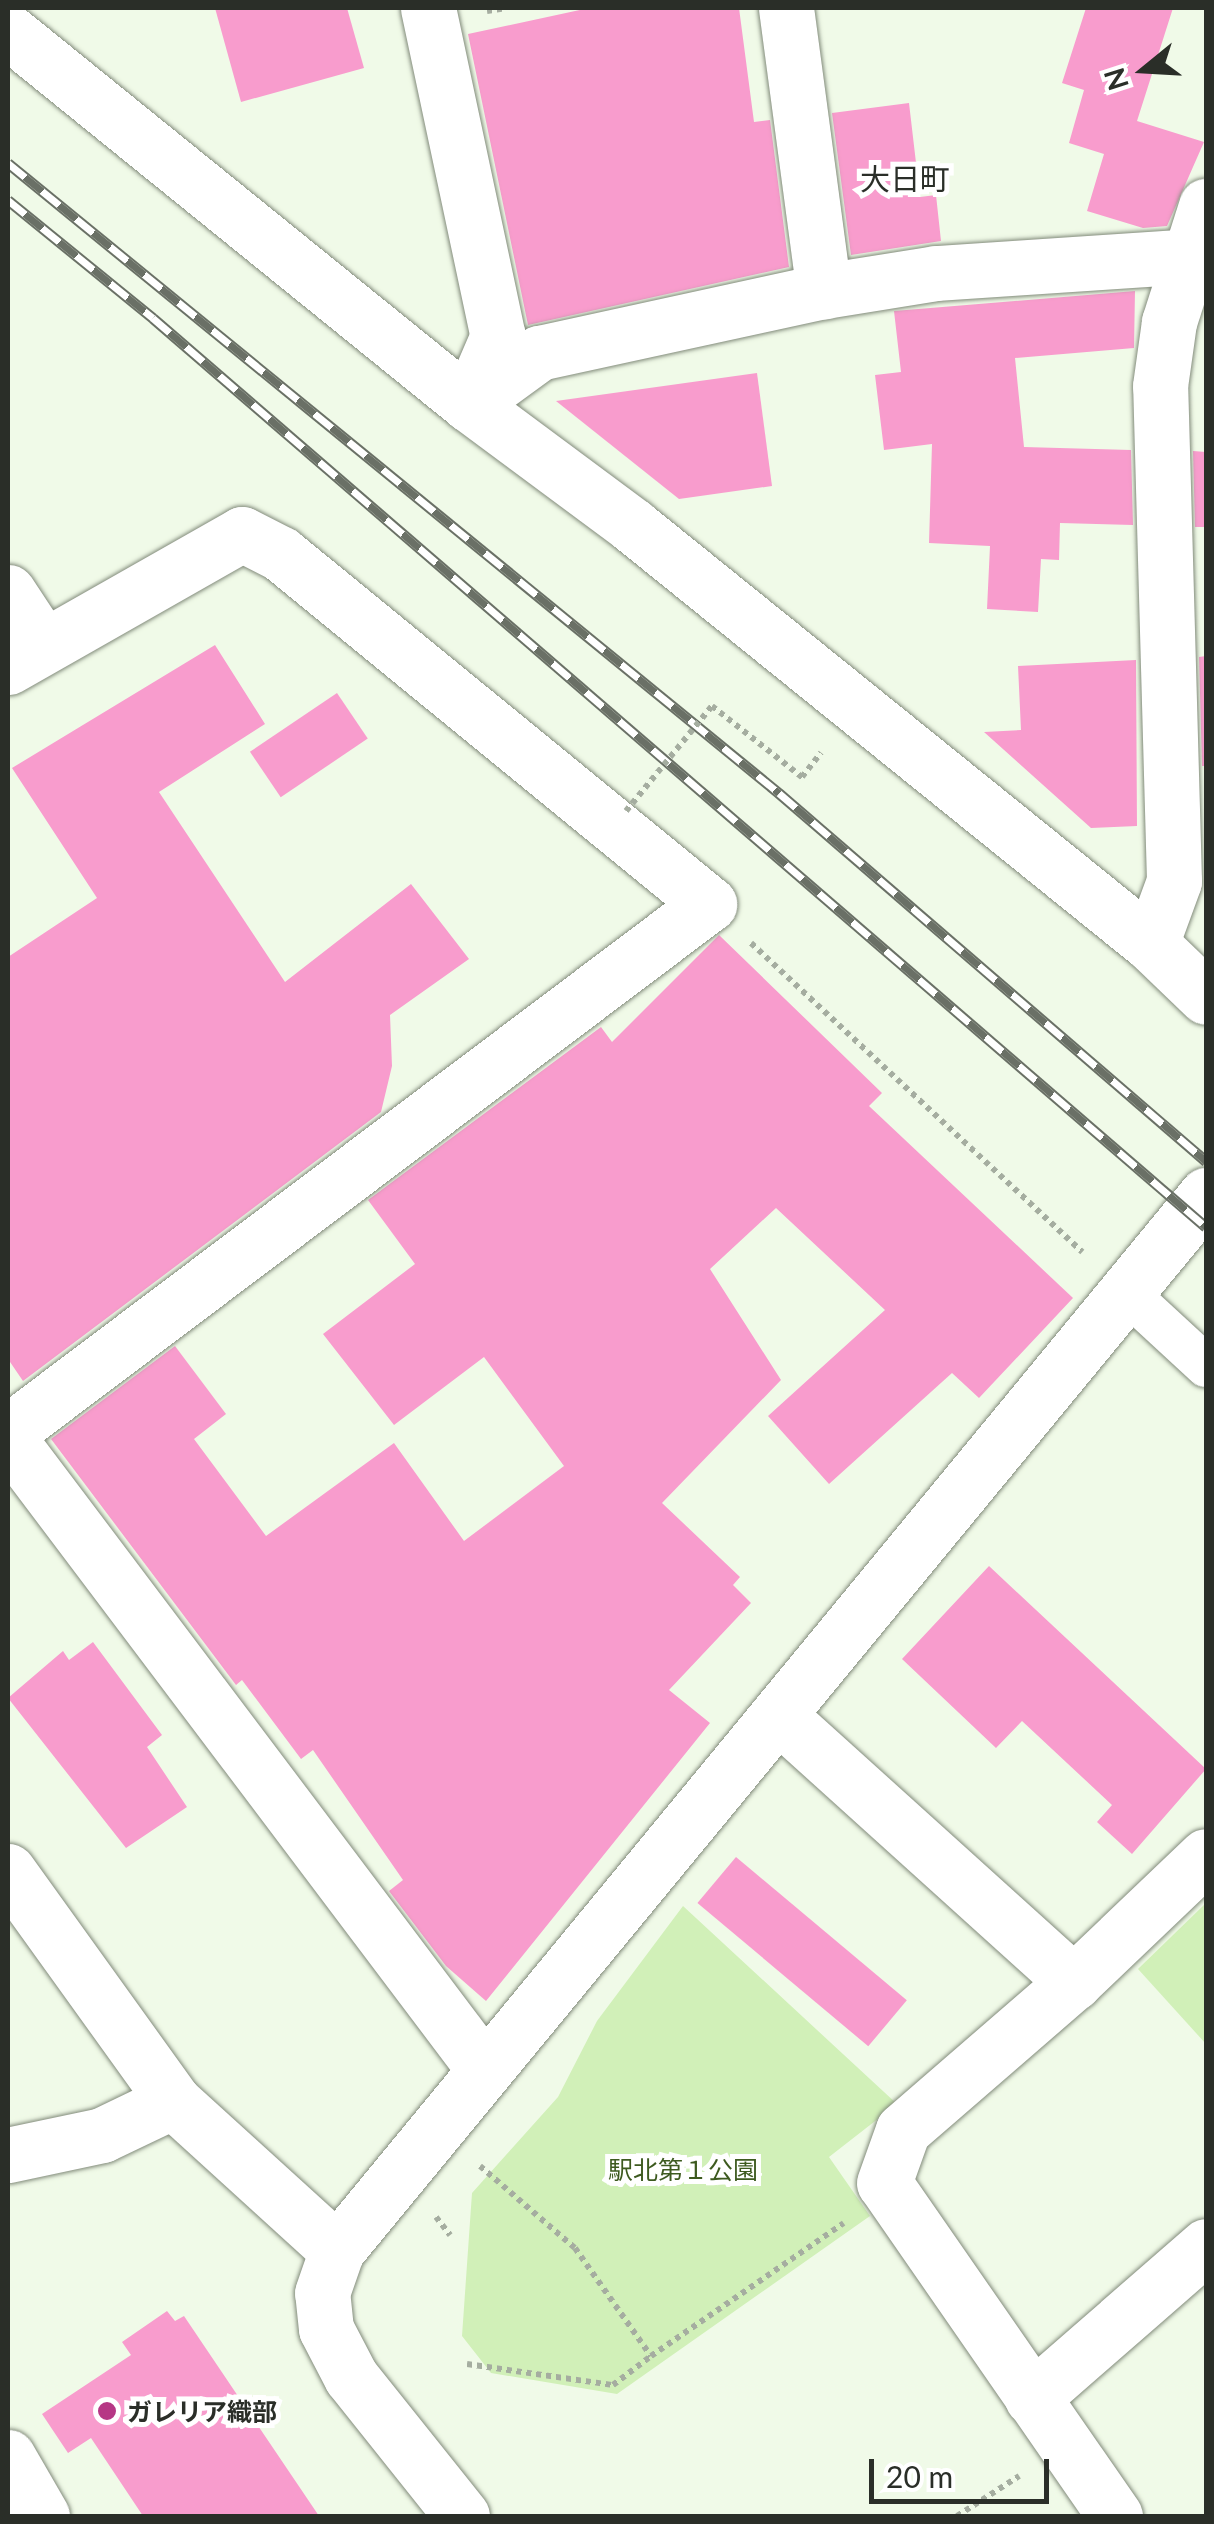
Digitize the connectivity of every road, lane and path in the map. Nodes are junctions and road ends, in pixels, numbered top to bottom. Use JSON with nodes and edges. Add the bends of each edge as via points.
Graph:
{"nodes":[{"id":1,"x":428,"y":8,"type":"edge"},
{"id":2,"x":786,"y":8,"type":"edge"},
{"id":3,"x":8,"y":31,"type":"edge"},
{"id":4,"x":1206,"y":206,"type":"edge"},
{"id":5,"x":1189,"y":256,"type":"junction"},
{"id":6,"x":824,"y":291,"type":"junction"},
{"id":7,"x":1188,"y":320,"type":"edge"},
{"id":8,"x":469,"y":404,"type":"junction"},
{"id":9,"x":8,"y":592,"type":"edge"},
{"id":10,"x":25,"y":656,"type":"edge"},
{"id":11,"x":832,"y":740,"type":"dead end"},
{"id":12,"x":626,"y":811,"type":"dead end"},
{"id":13,"x":709,"y":904,"type":"junction"},
{"id":14,"x":1150,"y":944,"type":"junction"},
{"id":15,"x":1206,"y":997,"type":"edge"},
{"id":16,"x":1206,"y":1195,"type":"edge"},
{"id":17,"x":1127,"y":1293,"type":"junction"},
{"id":18,"x":1206,"y":1366,"type":"edge"},
{"id":19,"x":8,"y":1436,"type":"edge"},
{"id":20,"x":778,"y":1715,"type":"junction"},
{"id":21,"x":1206,"y":1856,"type":"edge"},
{"id":22,"x":8,"y":1871,"type":"edge"},
{"id":23,"x":1074,"y":1982,"type":"junction"},
{"id":24,"x":483,"y":2068,"type":"junction"},
{"id":25,"x":173,"y":2101,"type":"junction"},
{"id":26,"x":8,"y":2155,"type":"edge"},
{"id":27,"x":479,"y":2165,"type":"dead end"},
{"id":28,"x":889,"y":2191,"type":"junction"},
{"id":29,"x":1206,"y":2246,"type":"edge"},
{"id":30,"x":337,"y":2250,"type":"junction"},
{"id":31,"x":652,"y":2356,"type":"junction"},
{"id":32,"x":467,"y":2364,"type":"dead end"},
{"id":33,"x":1032,"y":2398,"type":"junction"},
{"id":34,"x":1066,"y":2446,"type":"junction"},
{"id":35,"x":8,"y":2457,"type":"edge"},
{"id":36,"x":42,"y":2516,"type":"edge"},
{"id":37,"x":462,"y":2516,"type":"edge"},
{"id":38,"x":957,"y":2516,"type":"edge"},
{"id":39,"x":1115,"y":2516,"type":"edge"}],
"edges":[{"from":1,"to":8,"type":"street","via":[[498,336]]},
{"from":2,"to":6,"type":"street"},
{"from":3,"to":8,"type":"street"},
{"from":4,"to":5,"type":"street"},
{"from":5,"to":6,"type":"street","via":[[936,273]]},
{"from":5,"to":7,"type":"street"},
{"from":6,"to":8,"type":"street","via":[[539,352]]},
{"from":7,"to":14,"type":"street","via":[[1160,386],[1174,881]]},
{"from":8,"to":14,"type":"street","via":[[632,526]]},
{"from":9,"to":10,"type":"street"},
{"from":10,"to":13,"type":"street","via":[[242,534],[280,554]]},
{"from":11,"to":12,"type":"path","bridge":true,"via":[[802,777],[712,706]]},
{"from":13,"to":17,"type":"path"},
{"from":13,"to":19,"type":"street"},
{"from":14,"to":15,"type":"street"},
{"from":16,"to":17,"type":"street"},
{"from":17,"to":18,"type":"street"},
{"from":17,"to":20,"type":"street"},
{"from":19,"to":24,"type":"street"},
{"from":20,"to":23,"type":"street"},
{"from":20,"to":24,"type":"street"},
{"from":21,"to":23,"type":"street"},
{"from":22,"to":25,"type":"street"},
{"from":23,"to":28,"type":"street","via":[[903,2130],[884,2183]]},
{"from":24,"to":30,"type":"street"},
{"from":25,"to":26,"type":"street","via":[[102,2136]]},
{"from":25,"to":30,"type":"street"},
{"from":27,"to":31,"type":"path","via":[[575,2248]]},
{"from":28,"to":31,"type":"path"},
{"from":28,"to":33,"type":"street"},
{"from":29,"to":33,"type":"street"},
{"from":30,"to":37,"type":"street","via":[[322,2293],[326,2329],[351,2377]]},
{"from":31,"to":32,"type":"path","via":[[614,2385]]},
{"from":33,"to":34,"type":"street"},
{"from":34,"to":38,"type":"path"},
{"from":34,"to":39,"type":"street"},
{"from":35,"to":36,"type":"street"}]}
